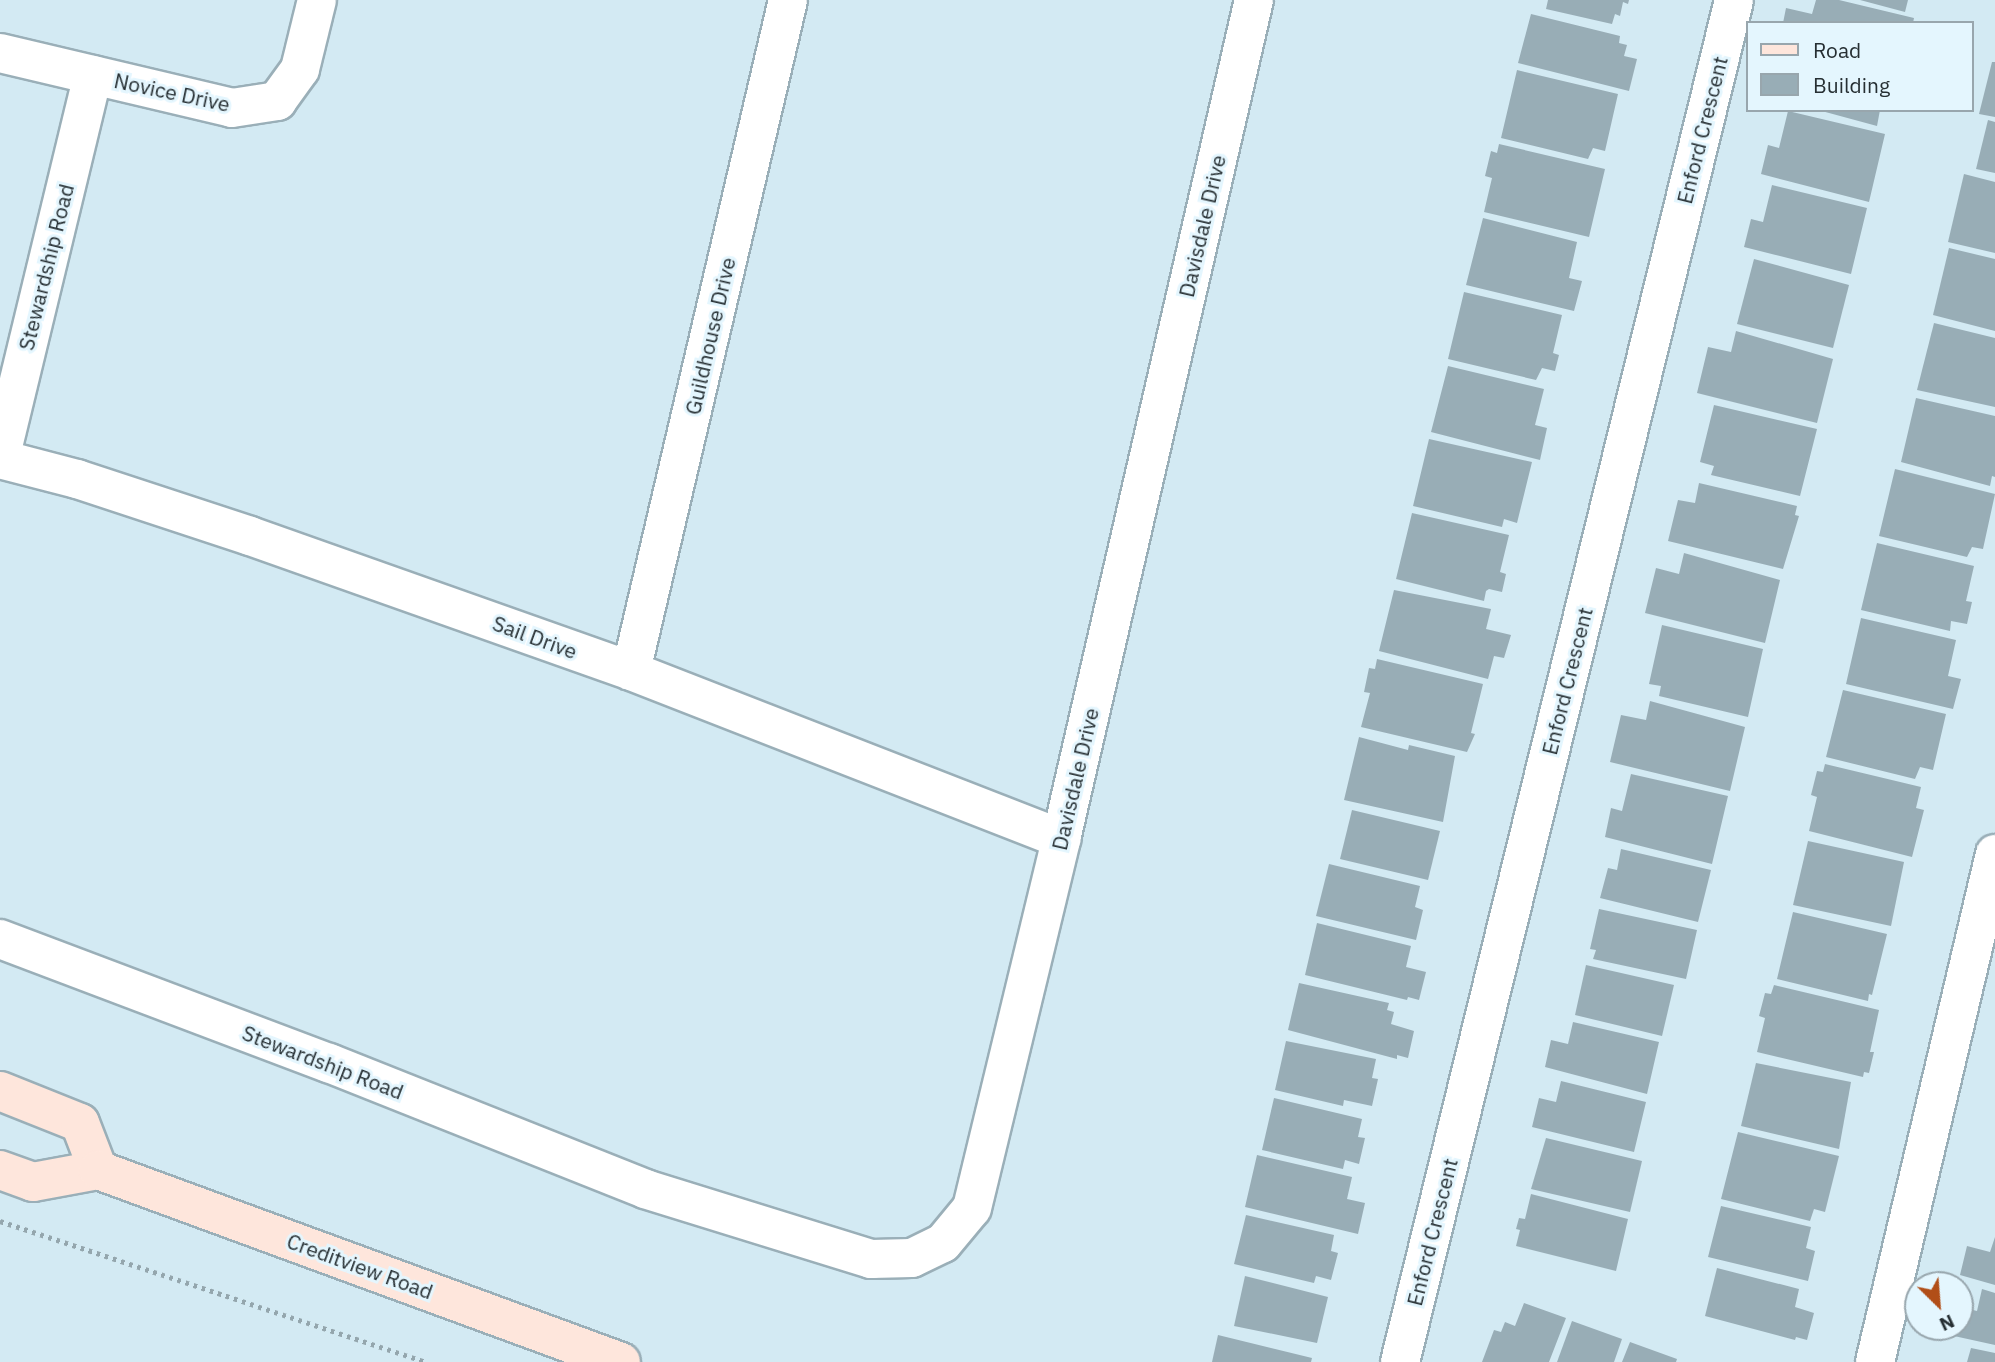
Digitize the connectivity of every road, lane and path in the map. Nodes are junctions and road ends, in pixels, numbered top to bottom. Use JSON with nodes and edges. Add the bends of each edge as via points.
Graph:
{"nodes":[{"id":1,"x":317,"y":0,"type":"edge"},
{"id":2,"x":788,"y":0,"type":"edge"},
{"id":3,"x":1254,"y":0,"type":"edge"},
{"id":4,"x":1734,"y":0,"type":"edge"},
{"id":5,"x":0,"y":53,"type":"edge"},
{"id":6,"x":93,"y":75,"type":"junction"},
{"id":7,"x":0,"y":459,"type":"edge"},
{"id":8,"x":631,"y":671,"type":"junction"},
{"id":9,"x":1061,"y":839,"type":"junction"},
{"id":10,"x":1995,"y":854,"type":"edge"},
{"id":11,"x":0,"y":939,"type":"edge"},
{"id":12,"x":0,"y":1091,"type":"edge"},
{"id":13,"x":0,"y":1170,"type":"edge"},
{"id":14,"x":98,"y":1170,"type":"junction"},
{"id":15,"x":645,"y":1189,"type":"joint"},
{"id":16,"x":0,"y":1221,"type":"edge"},
{"id":17,"x":427,"y":1362,"type":"edge"},
{"id":18,"x":621,"y":1362,"type":"edge"},
{"id":19,"x":1400,"y":1362,"type":"edge"},
{"id":20,"x":1875,"y":1362,"type":"edge"}],
"edges":[{"from":1,"to":6,"type":"street","name":"Novice Drive","via":[[300,69],[277,101],[232,108]]},
{"from":2,"to":8,"type":"street","name":"Guildhouse Drive"},
{"from":3,"to":9,"type":"street","name":"Davisdale Drive"},
{"from":4,"to":19,"type":"street","name":"Enford Crescent"},
{"from":5,"to":6,"type":"street","name":"Novice Drive"},
{"from":6,"to":7,"type":"street","name":"Stewardship Road"},
{"from":7,"to":8,"type":"street","name":"Sail Drive","via":[[250,536]]},
{"from":8,"to":9,"type":"street","name":"Sail Drive"},
{"from":9,"to":15,"type":"street","name":"Davisdale Drive","via":[[972,1208],[943,1243],[912,1258],[871,1259]]},
{"from":10,"to":20,"type":"street"},
{"from":11,"to":15,"type":"street","name":"Stewardship Road"},
{"from":12,"to":14,"type":"main road","via":[[80,1123]]},
{"from":13,"to":14,"type":"main road","via":[[33,1182]]},
{"from":14,"to":18,"type":"main road","name":"Creditview Road"},
{"from":16,"to":17,"type":"path"}]}
